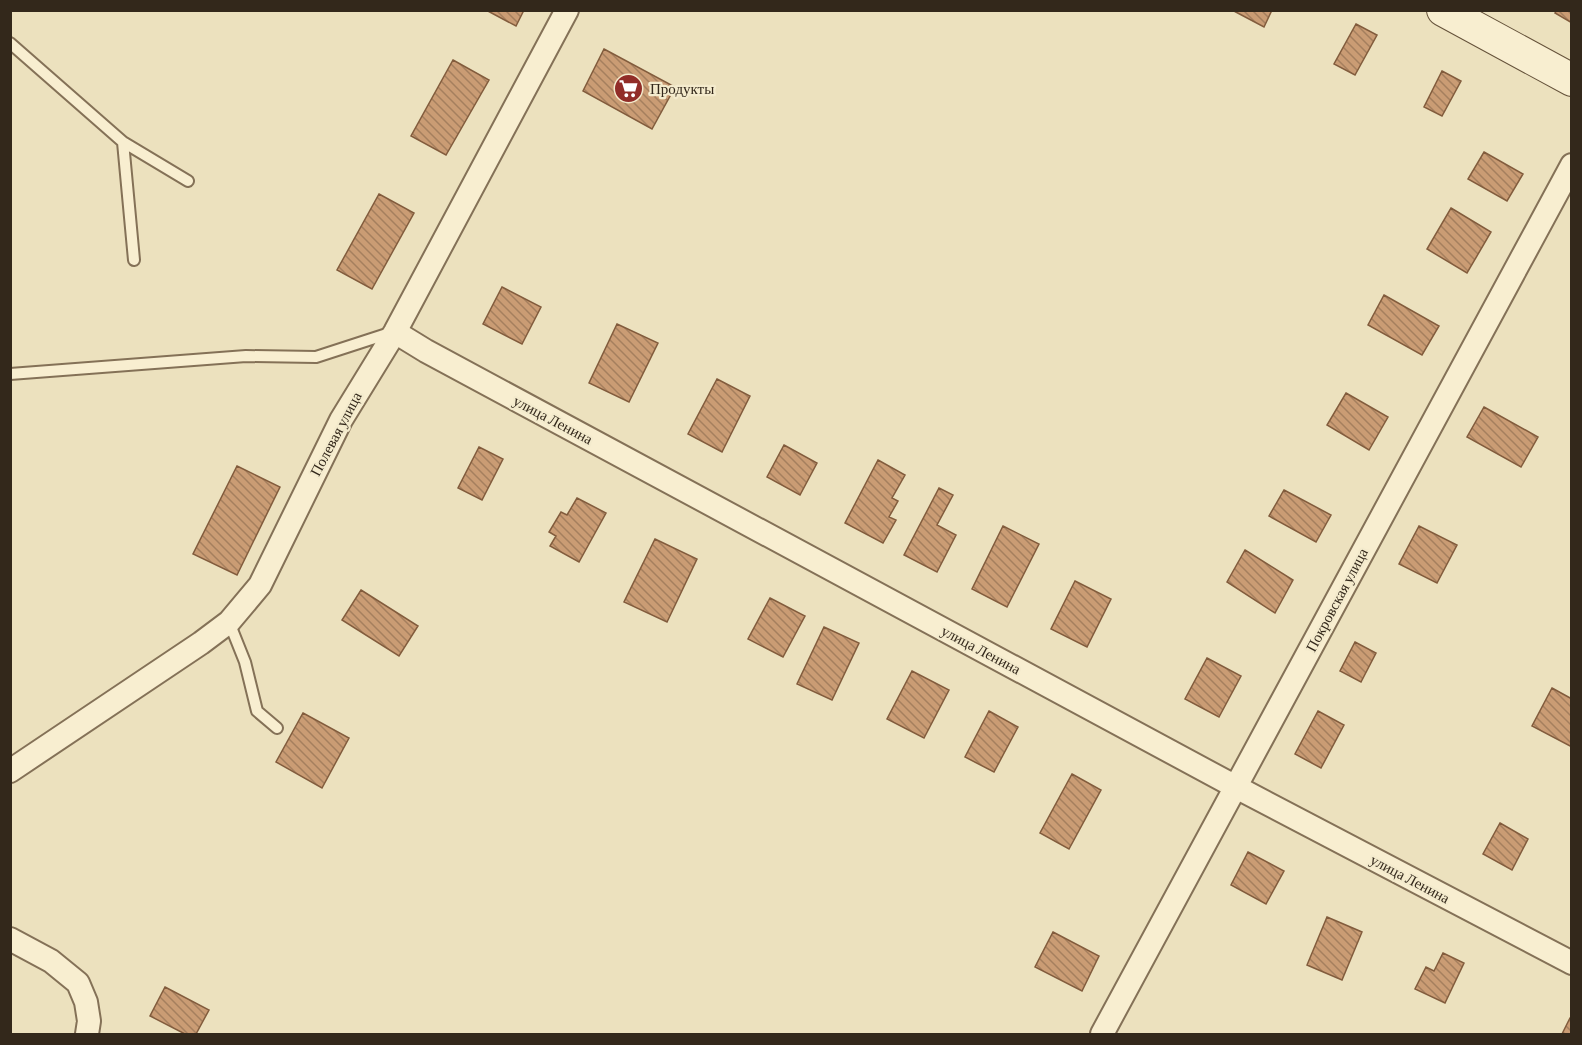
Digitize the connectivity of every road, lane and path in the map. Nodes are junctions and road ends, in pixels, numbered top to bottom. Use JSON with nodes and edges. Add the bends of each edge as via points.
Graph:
{"nodes":[{"id":1,"x":567,"y":10,"type":"edge"},
{"id":2,"x":1443,"y":10,"type":"edge"},
{"id":3,"x":10,"y":43,"type":"edge"},
{"id":4,"x":1572,"y":80,"type":"edge"},
{"id":5,"x":123,"y":142,"type":"junction"},
{"id":6,"x":1572,"y":165,"type":"edge"},
{"id":7,"x":188,"y":181,"type":"dead end"},
{"id":8,"x":134,"y":260,"type":"dead end"},
{"id":9,"x":395,"y":332,"type":"junction"},
{"id":10,"x":10,"y":374,"type":"edge"},
{"id":11,"x":229,"y":622,"type":"junction"},
{"id":12,"x":277,"y":728,"type":"dead end"},
{"id":13,"x":10,"y":771,"type":"edge"},
{"id":14,"x":1236,"y":787,"type":"junction"},
{"id":15,"x":10,"y":939,"type":"edge"},
{"id":16,"x":1572,"y":963,"type":"edge"},
{"id":17,"x":87,"y":1035,"type":"edge"},
{"id":18,"x":1102,"y":1035,"type":"edge"}],
"edges":[{"from":1,"to":9,"type":"street","name":"Полевая улица"},
{"from":2,"to":4,"type":"main road"},
{"from":3,"to":5,"type":"lane"},
{"from":5,"to":7,"type":"lane"},
{"from":5,"to":8,"type":"lane"},
{"from":6,"to":14,"type":"street","name":"Покровская улица"},
{"from":9,"to":10,"type":"lane","via":[[316,357],[246,356]]},
{"from":9,"to":11,"type":"street","name":"Полевая улица","via":[[341,420],[260,585]]},
{"from":9,"to":14,"type":"street","name":"улица Ленина"},
{"from":11,"to":12,"type":"lane","via":[[245,662],[257,711]]},
{"from":11,"to":13,"type":"street","name":"Полевая улица"},
{"from":14,"to":16,"type":"street","name":"улица Ленина"},
{"from":14,"to":18,"type":"street","name":"Покровская улица"},
{"from":15,"to":17,"type":"street","via":[[51,961],[78,983],[86,1002]]}]}
